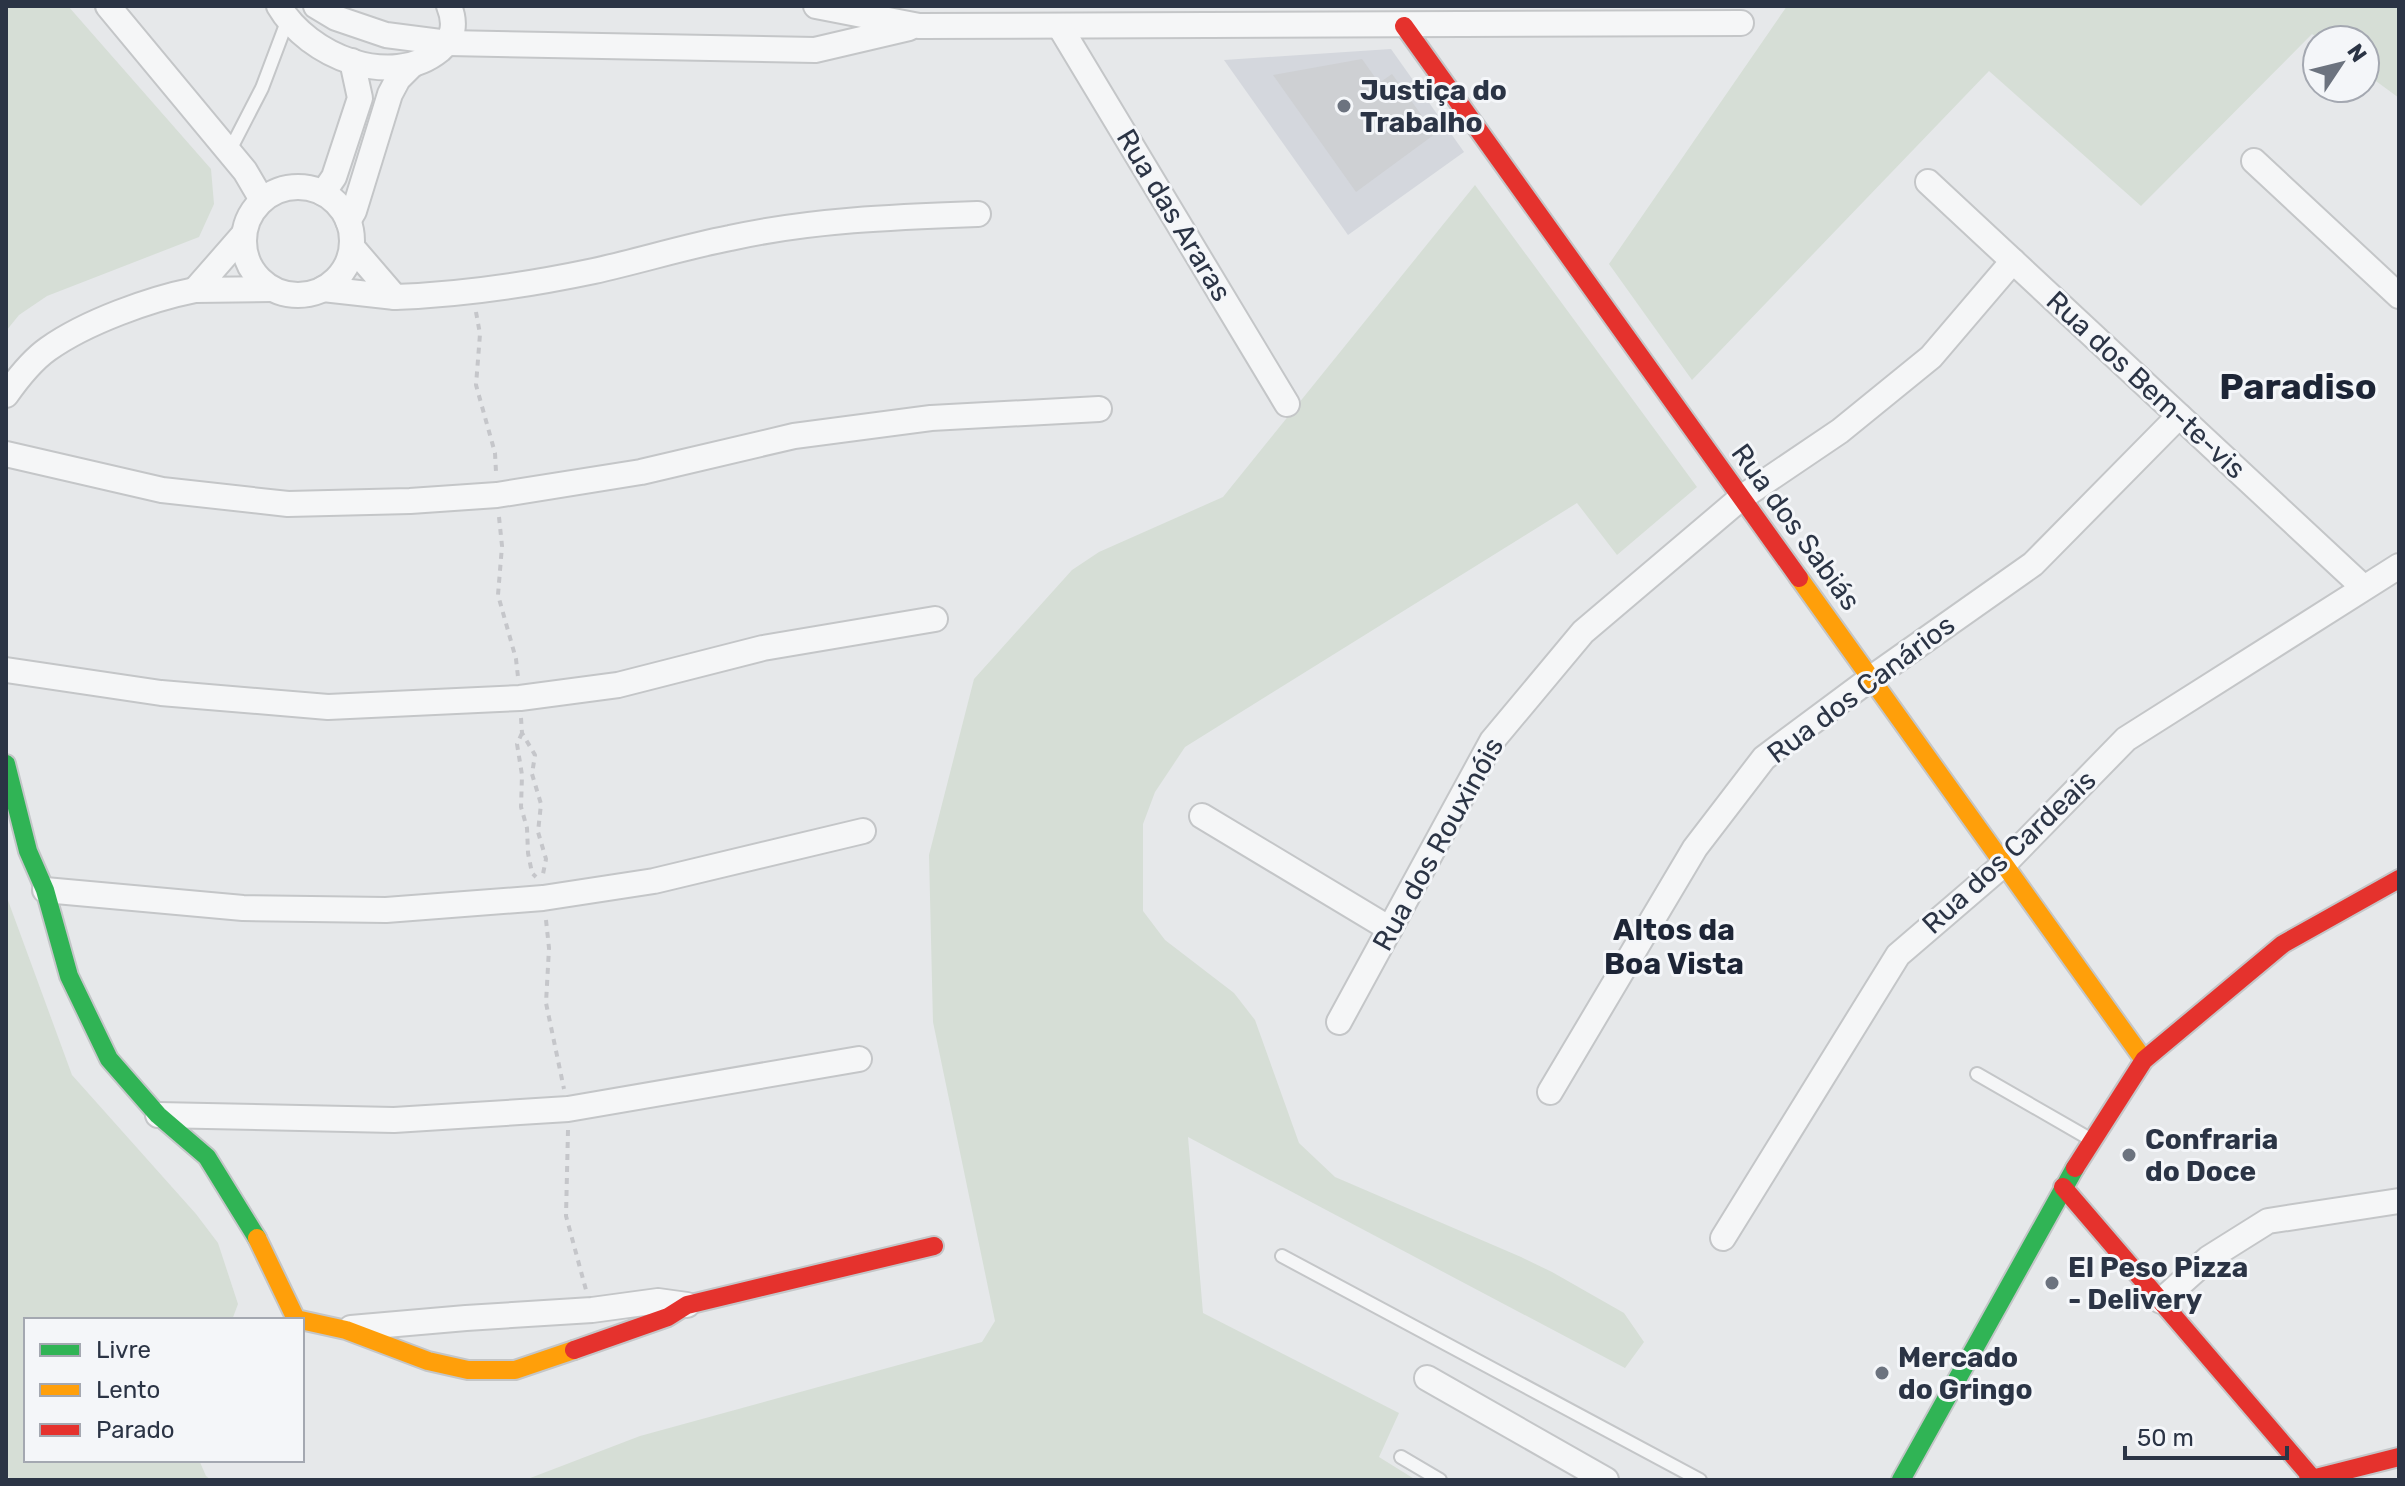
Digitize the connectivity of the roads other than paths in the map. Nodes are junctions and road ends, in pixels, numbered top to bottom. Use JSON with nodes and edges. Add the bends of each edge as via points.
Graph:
{"nodes":[{"id":1,"x":108,"y":6,"type":"edge"},
{"id":2,"x":316,"y":6,"type":"edge"},
{"id":3,"x":449,"y":6,"type":"edge"},
{"id":4,"x":816,"y":6,"type":"edge"},
{"id":5,"x":283,"y":12,"type":"edge"},
{"id":6,"x":1338,"y":16,"type":"edge"},
{"id":7,"x":1741,"y":23,"type":"dead end"},
{"id":8,"x":919,"y":26,"type":"junction"},
{"id":9,"x":1404,"y":26,"type":"junction"},
{"id":10,"x":1060,"y":27,"type":"junction"},
{"id":11,"x":448,"y":43,"type":"junction"},
{"id":12,"x":352,"y":61,"type":"junction"},
{"id":13,"x":411,"y":66,"type":"junction"},
{"id":14,"x":229,"y":152,"type":"junction"},
{"id":15,"x":2254,"y":161,"type":"dead end"},
{"id":16,"x":1928,"y":182,"type":"dead end"},
{"id":17,"x":323,"y":193,"type":"junction"},
{"id":18,"x":262,"y":200,"type":"junction"},
{"id":19,"x":978,"y":214,"type":"dead end"},
{"id":20,"x":348,"y":221,"type":"junction"},
{"id":21,"x":244,"y":234,"type":"junction"},
{"id":22,"x":352,"y":247,"type":"junction"},
{"id":23,"x":2013,"y":261,"type":"junction"},
{"id":24,"x":272,"y":289,"type":"junction"},
{"id":25,"x":323,"y":289,"type":"junction"},
{"id":26,"x":195,"y":290,"type":"junction"},
{"id":27,"x":2399,"y":296,"type":"edge"},
{"id":28,"x":395,"y":297,"type":"junction"},
{"id":29,"x":6,"y":395,"type":"edge"},
{"id":30,"x":1287,"y":404,"type":"dead end"},
{"id":31,"x":1099,"y":409,"type":"dead end"},
{"id":32,"x":2179,"y":416,"type":"junction"},
{"id":33,"x":6,"y":454,"type":"edge"},
{"id":34,"x":1741,"y":498,"type":"junction"},
{"id":35,"x":2399,"y":566,"type":"edge"},
{"id":36,"x":2363,"y":587,"type":"junction"},
{"id":37,"x":935,"y":619,"type":"dead end"},
{"id":38,"x":6,"y":670,"type":"edge"},
{"id":39,"x":1870,"y":679,"type":"junction"},
{"id":40,"x":6,"y":764,"type":"edge"},
{"id":41,"x":1202,"y":816,"type":"dead end"},
{"id":42,"x":863,"y":831,"type":"dead end"},
{"id":43,"x":2004,"y":864,"type":"junction"},
{"id":44,"x":2399,"y":879,"type":"edge"},
{"id":45,"x":45,"y":890,"type":"junction"},
{"id":46,"x":1390,"y":929,"type":"junction"},
{"id":47,"x":1339,"y":1022,"type":"dead end"},
{"id":48,"x":859,"y":1059,"type":"dead end"},
{"id":49,"x":2144,"y":1060,"type":"junction"},
{"id":50,"x":1977,"y":1074,"type":"dead end"},
{"id":51,"x":1550,"y":1092,"type":"dead end"},
{"id":52,"x":158,"y":1115,"type":"junction"},
{"id":53,"x":2093,"y":1141,"type":"junction"},
{"id":54,"x":2063,"y":1187,"type":"junction"},
{"id":55,"x":2399,"y":1201,"type":"edge"},
{"id":56,"x":1723,"y":1238,"type":"dead end"},
{"id":57,"x":934,"y":1246,"type":"dead end"},
{"id":58,"x":1282,"y":1256,"type":"dead end"},
{"id":59,"x":2161,"y":1301,"type":"junction"},
{"id":60,"x":687,"y":1305,"type":"junction"},
{"id":61,"x":296,"y":1318,"type":"edge"},
{"id":62,"x":304,"y":1321,"type":"edge"},
{"id":63,"x":343,"y":1329,"type":"junction"},
{"id":64,"x":1427,"y":1378,"type":"dead end"},
{"id":65,"x":1401,"y":1457,"type":"dead end"},
{"id":66,"x":2399,"y":1457,"type":"edge"},
{"id":67,"x":2312,"y":1479,"type":"edge"},
{"id":68,"x":1440,"y":1480,"type":"edge"},
{"id":69,"x":1606,"y":1480,"type":"edge"},
{"id":70,"x":1700,"y":1480,"type":"edge"},
{"id":71,"x":1901,"y":1480,"type":"edge"}],
"edges":[{"from":1,"to":14,"type":"street"},
{"from":2,"to":11,"type":"street","via":[[386,35]]},
{"from":3,"to":11,"type":"street","via":[[454,25]]},
{"from":4,"to":8,"type":"street"},
{"from":5,"to":12,"type":"street","via":[[319,46]]},
{"from":5,"to":14,"type":"lane","via":[[262,88]]},
{"from":6,"to":9,"type":"street"},
{"from":6,"to":10,"type":"street"},
{"from":7,"to":9,"type":"street"},
{"from":8,"to":10,"type":"street"},
{"from":8,"to":11,"type":"street","via":[[815,50]]},
{"from":9,"to":34,"type":"street","name":"Rua dos Sabiás"},
{"from":10,"to":30,"type":"street","name":"Rua das Araras"},
{"from":11,"to":13,"type":"street"},
{"from":12,"to":13,"type":"street"},
{"from":12,"to":17,"type":"street","via":[[360,98],[334,177]]},
{"from":13,"to":20,"type":"street","via":[[390,94]]},
{"from":14,"to":18,"type":"street"},
{"from":15,"to":27,"type":"street"},
{"from":16,"to":23,"type":"street","name":"Rua dos Bem-te-vis"},
{"from":17,"to":18,"type":"street","via":[[297,186]]},
{"from":17,"to":20,"type":"street"},
{"from":18,"to":21,"type":"street"},
{"from":19,"to":28,"type":"street","via":[[859,219],[732,237],[592,271]]},
{"from":20,"to":22,"type":"street"},
{"from":21,"to":24,"type":"street","via":[[247,260]]},
{"from":21,"to":26,"type":"street"},
{"from":22,"to":25,"type":"street","via":[[342,272]]},
{"from":22,"to":28,"type":"street"},
{"from":23,"to":32,"type":"street","name":"Rua dos Bem-te-vis"},
{"from":23,"to":34,"type":"street","name":"Rua dos Rouxinóis","via":[[1931,357],[1840,431]]},
{"from":24,"to":25,"type":"street","via":[[297,295]]},
{"from":24,"to":26,"type":"street"},
{"from":25,"to":28,"type":"street"},
{"from":26,"to":29,"type":"street","via":[[165,295],[58,343],[20,375]]},
{"from":31,"to":33,"type":"street","via":[[931,418],[794,436],[641,472],[497,495],[410,501],[288,504],[162,490]]},
{"from":32,"to":36,"type":"street","name":"Rua dos Bem-te-vis"},
{"from":32,"to":39,"type":"street","name":"Rua dos Canários","via":[[2033,564]]},
{"from":34,"to":39,"type":"street","name":"Rua dos Sabiás"},
{"from":34,"to":46,"type":"street","name":"Rua dos Rouxinóis","via":[[1583,632],[1492,741]]},
{"from":35,"to":36,"type":"street","name":"Rua dos Cardeais"},
{"from":36,"to":43,"type":"street","name":"Rua dos Cardeais","via":[[2126,739]]},
{"from":37,"to":38,"type":"street","via":[[763,648],[618,685],[520,698],[328,707],[161,693]]},
{"from":39,"to":43,"type":"street","name":"Rua dos Sabiás"},
{"from":39,"to":51,"type":"street","name":"Rua dos Canários","via":[[1764,758],[1695,848]]},
{"from":40,"to":45,"type":"street","via":[[28,851]]},
{"from":41,"to":46,"type":"street"},
{"from":42,"to":45,"type":"street","via":[[654,881],[543,898],[386,910],[243,908]]},
{"from":43,"to":49,"type":"street","name":"Rua dos Sabiás"},
{"from":43,"to":56,"type":"street","name":"Rua dos Cardeais","via":[[1898,955]]},
{"from":44,"to":49,"type":"street","via":[[2283,944]]},
{"from":45,"to":52,"type":"street","via":[[69,976],[109,1059]]},
{"from":46,"to":47,"type":"street","name":"Rua dos Rouxinóis"},
{"from":48,"to":52,"type":"street","via":[[568,1109],[394,1120]]},
{"from":49,"to":53,"type":"street"},
{"from":50,"to":53,"type":"lane"},
{"from":52,"to":61,"type":"street","via":[[207,1157],[256,1236]]},
{"from":53,"to":54,"type":"street"},
{"from":54,"to":59,"type":"street"},
{"from":54,"to":71,"type":"street"},
{"from":55,"to":59,"type":"street","via":[[2268,1221],[2209,1258]]},
{"from":57,"to":60,"type":"street"},
{"from":58,"to":70,"type":"lane"},
{"from":59,"to":67,"type":"street"},
{"from":60,"to":63,"type":"street","via":[[658,1301]]},
{"from":60,"to":63,"type":"street","via":[[668,1317],[536,1364],[493,1373],[436,1364]]},
{"from":62,"to":63,"type":"street"},
{"from":64,"to":69,"type":"street"},
{"from":65,"to":68,"type":"lane"},
{"from":66,"to":67,"type":"street"}]}
